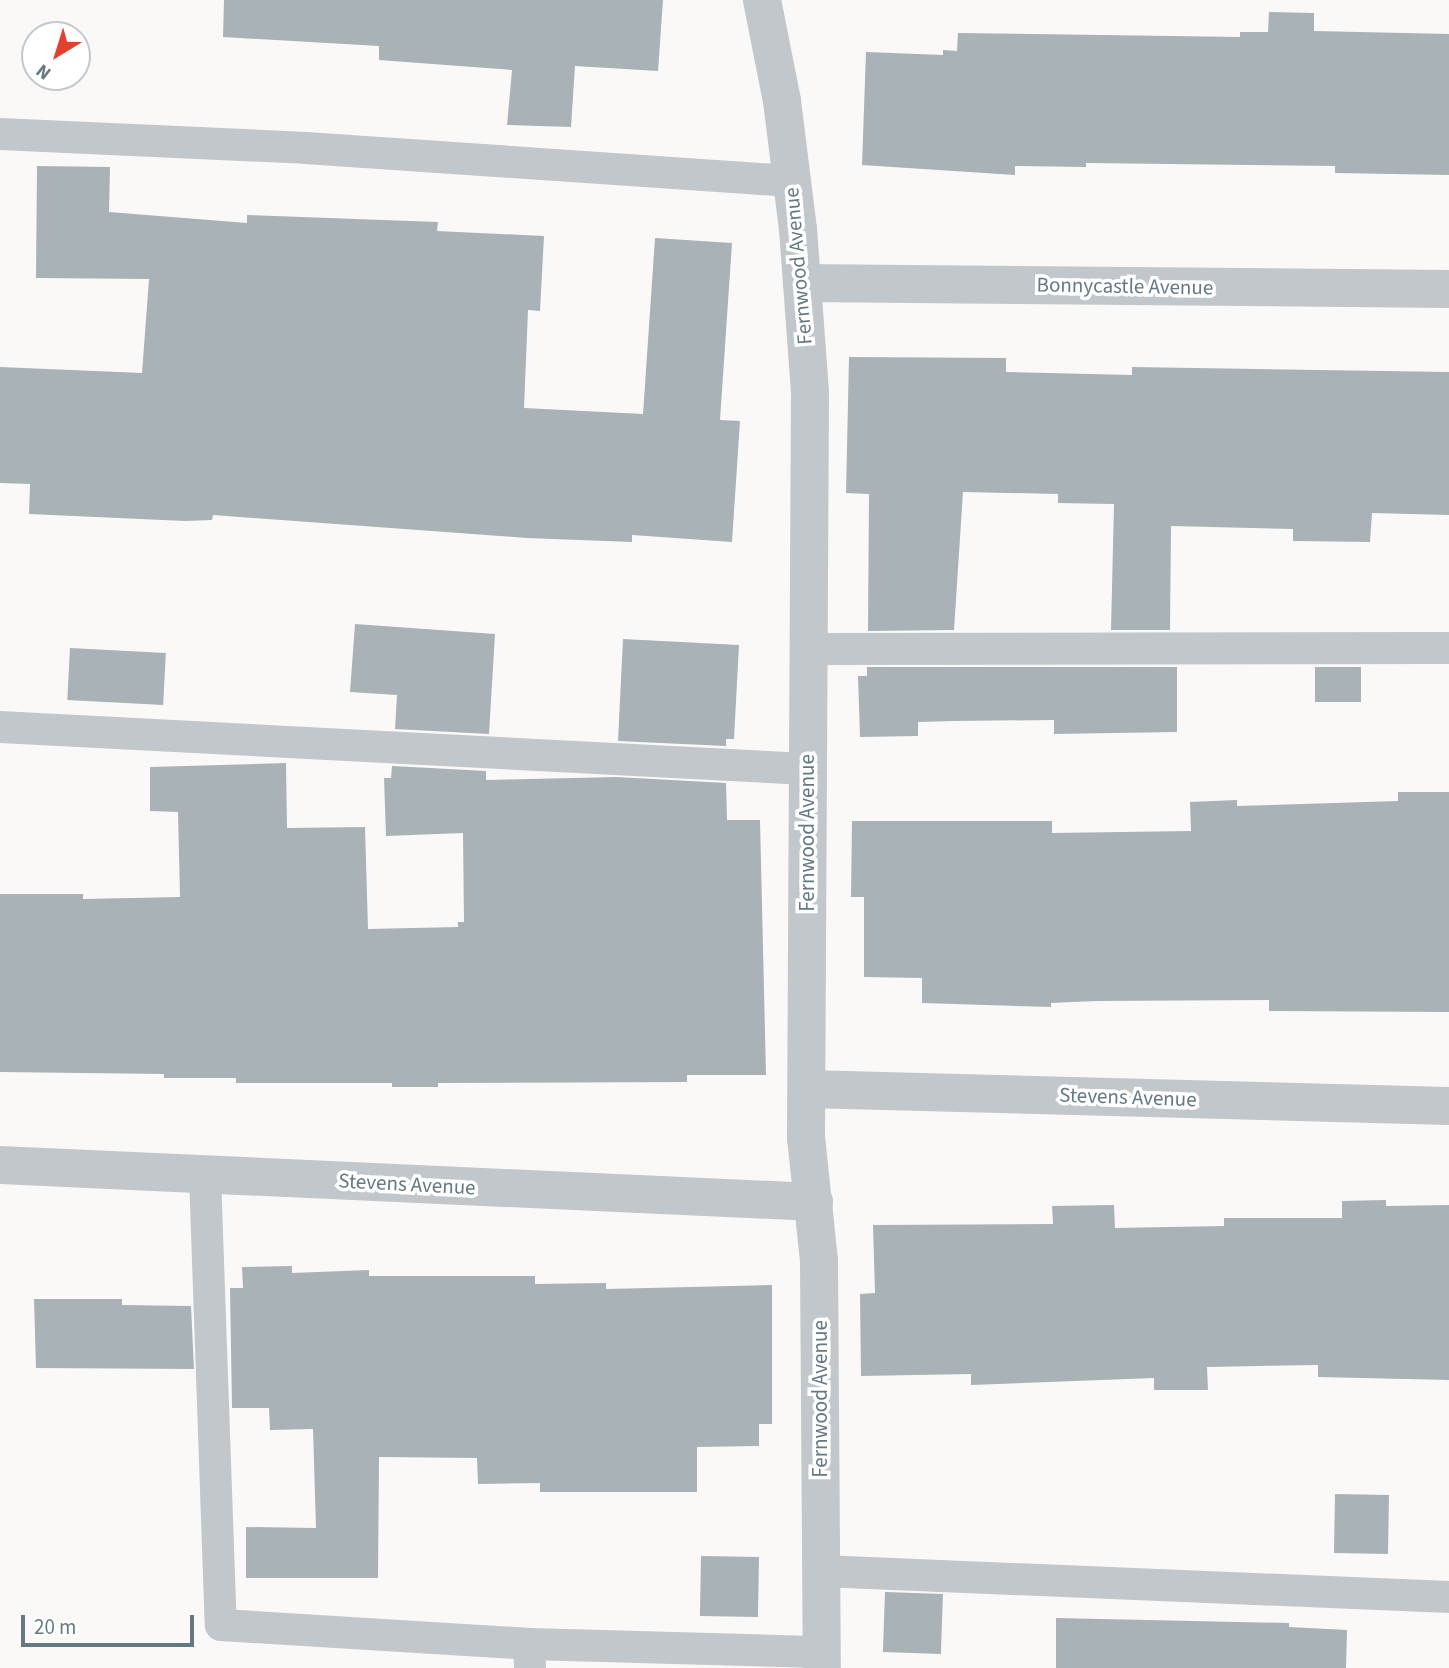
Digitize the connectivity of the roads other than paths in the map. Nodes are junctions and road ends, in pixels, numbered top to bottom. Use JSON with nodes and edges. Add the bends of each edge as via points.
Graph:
{"nodes":[{"id":1,"x":762,"y":0,"type":"edge"},
{"id":2,"x":0,"y":134,"type":"edge"},
{"id":3,"x":791,"y":181,"type":"junction"},
{"id":4,"x":802,"y":283,"type":"junction"},
{"id":5,"x":1449,"y":289,"type":"edge"},
{"id":6,"x":1449,"y":648,"type":"edge"},
{"id":7,"x":808,"y":649,"type":"junction"},
{"id":8,"x":0,"y":727,"type":"edge"},
{"id":9,"x":808,"y":769,"type":"junction"},
{"id":10,"x":807,"y":1088,"type":"junction"},
{"id":11,"x":1449,"y":1106,"type":"edge"},
{"id":12,"x":0,"y":1165,"type":"edge"},
{"id":13,"x":205,"y":1175,"type":"junction"},
{"id":14,"x":814,"y":1202,"type":"junction"},
{"id":15,"x":821,"y":1571,"type":"junction"},
{"id":16,"x":1449,"y":1597,"type":"edge"},
{"id":17,"x":529,"y":1656,"type":"edge"},
{"id":18,"x":822,"y":1660,"type":"edge"}],
"edges":[{"from":1,"to":3,"type":"street","name":"Fernwood Avenue","via":[[782,101]]},
{"from":2,"to":3,"type":"lane","via":[[306,148]]},
{"from":3,"to":4,"type":"street","name":"Fernwood Avenue"},
{"from":4,"to":5,"type":"street","name":"Bonnycastle Avenue"},
{"from":4,"to":7,"type":"street","name":"Fernwood Avenue","via":[[810,393]]},
{"from":6,"to":7,"type":"lane"},
{"from":7,"to":9,"type":"street","name":"Fernwood Avenue"},
{"from":8,"to":9,"type":"lane"},
{"from":9,"to":10,"type":"street","name":"Fernwood Avenue"},
{"from":10,"to":11,"type":"street","name":"Stevens Avenue"},
{"from":10,"to":14,"type":"street","name":"Fernwood Avenue"},
{"from":12,"to":13,"type":"street","name":"Stevens Avenue"},
{"from":13,"to":14,"type":"street","name":"Stevens Avenue"},
{"from":13,"to":17,"type":"lane","via":[[221,1625]]},
{"from":14,"to":15,"type":"street","name":"Fernwood Avenue","via":[[819,1261]]},
{"from":15,"to":16,"type":"lane"},
{"from":15,"to":18,"type":"street","name":"Fernwood Avenue"},
{"from":17,"to":18,"type":"lane"}]}
